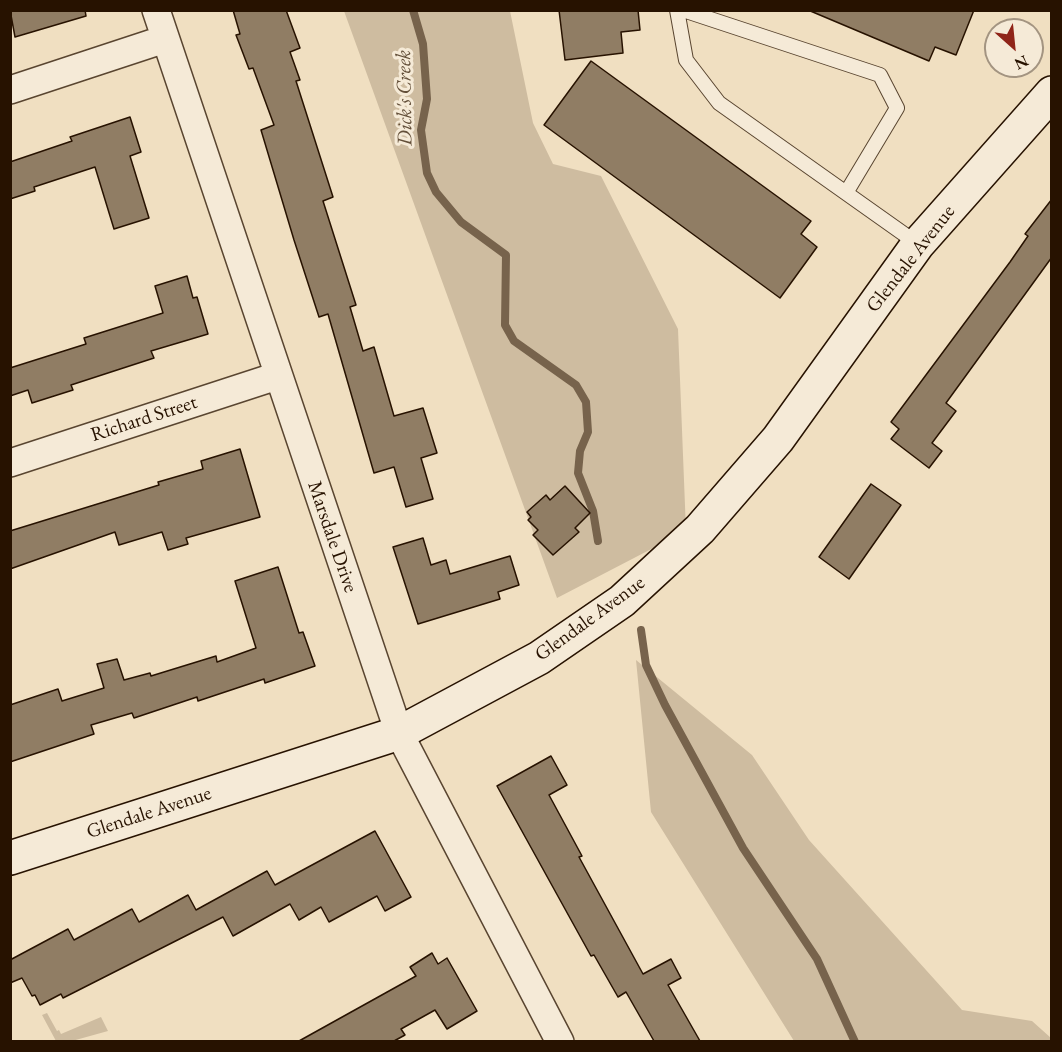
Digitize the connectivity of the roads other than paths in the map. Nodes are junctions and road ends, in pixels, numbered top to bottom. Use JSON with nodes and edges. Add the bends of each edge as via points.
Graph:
{"nodes":[{"id":1,"x":156,"y":10,"type":"edge"},
{"id":2,"x":677,"y":10,"type":"edge"},
{"id":3,"x":682,"y":10,"type":"edge"},
{"id":4,"x":165,"y":39,"type":"junction"},
{"id":5,"x":10,"y":90,"type":"edge"},
{"id":6,"x":1052,"y":93,"type":"edge"},
{"id":7,"x":846,"y":193,"type":"junction"},
{"id":8,"x":918,"y":244,"type":"junction"},
{"id":9,"x":277,"y":376,"type":"junction"},
{"id":10,"x":10,"y":463,"type":"edge"},
{"id":11,"x":399,"y":733,"type":"junction"},
{"id":12,"x":10,"y":858,"type":"edge"},
{"id":13,"x":560,"y":1041,"type":"edge"}],
"edges":[{"from":1,"to":4,"type":"street","name":"Marsdale Drive"},
{"from":2,"to":7,"type":"lane","via":[[686,60],[719,103]]},
{"from":3,"to":7,"type":"lane","via":[[880,75],[897,108]]},
{"from":4,"to":5,"type":"street"},
{"from":4,"to":9,"type":"street","name":"Marsdale Drive"},
{"from":6,"to":8,"type":"main road","name":"Glendale Avenue"},
{"from":7,"to":8,"type":"lane"},
{"from":8,"to":11,"type":"main road","name":"Glendale Avenue","via":[[778,439],[700,529],[622,601],[539,658]]},
{"from":9,"to":10,"type":"street","name":"Richard Street"},
{"from":9,"to":11,"type":"street","name":"Marsdale Drive"},
{"from":11,"to":12,"type":"main road","name":"Glendale Avenue"},
{"from":11,"to":13,"type":"street","name":"Marsdale Drive"}]}
